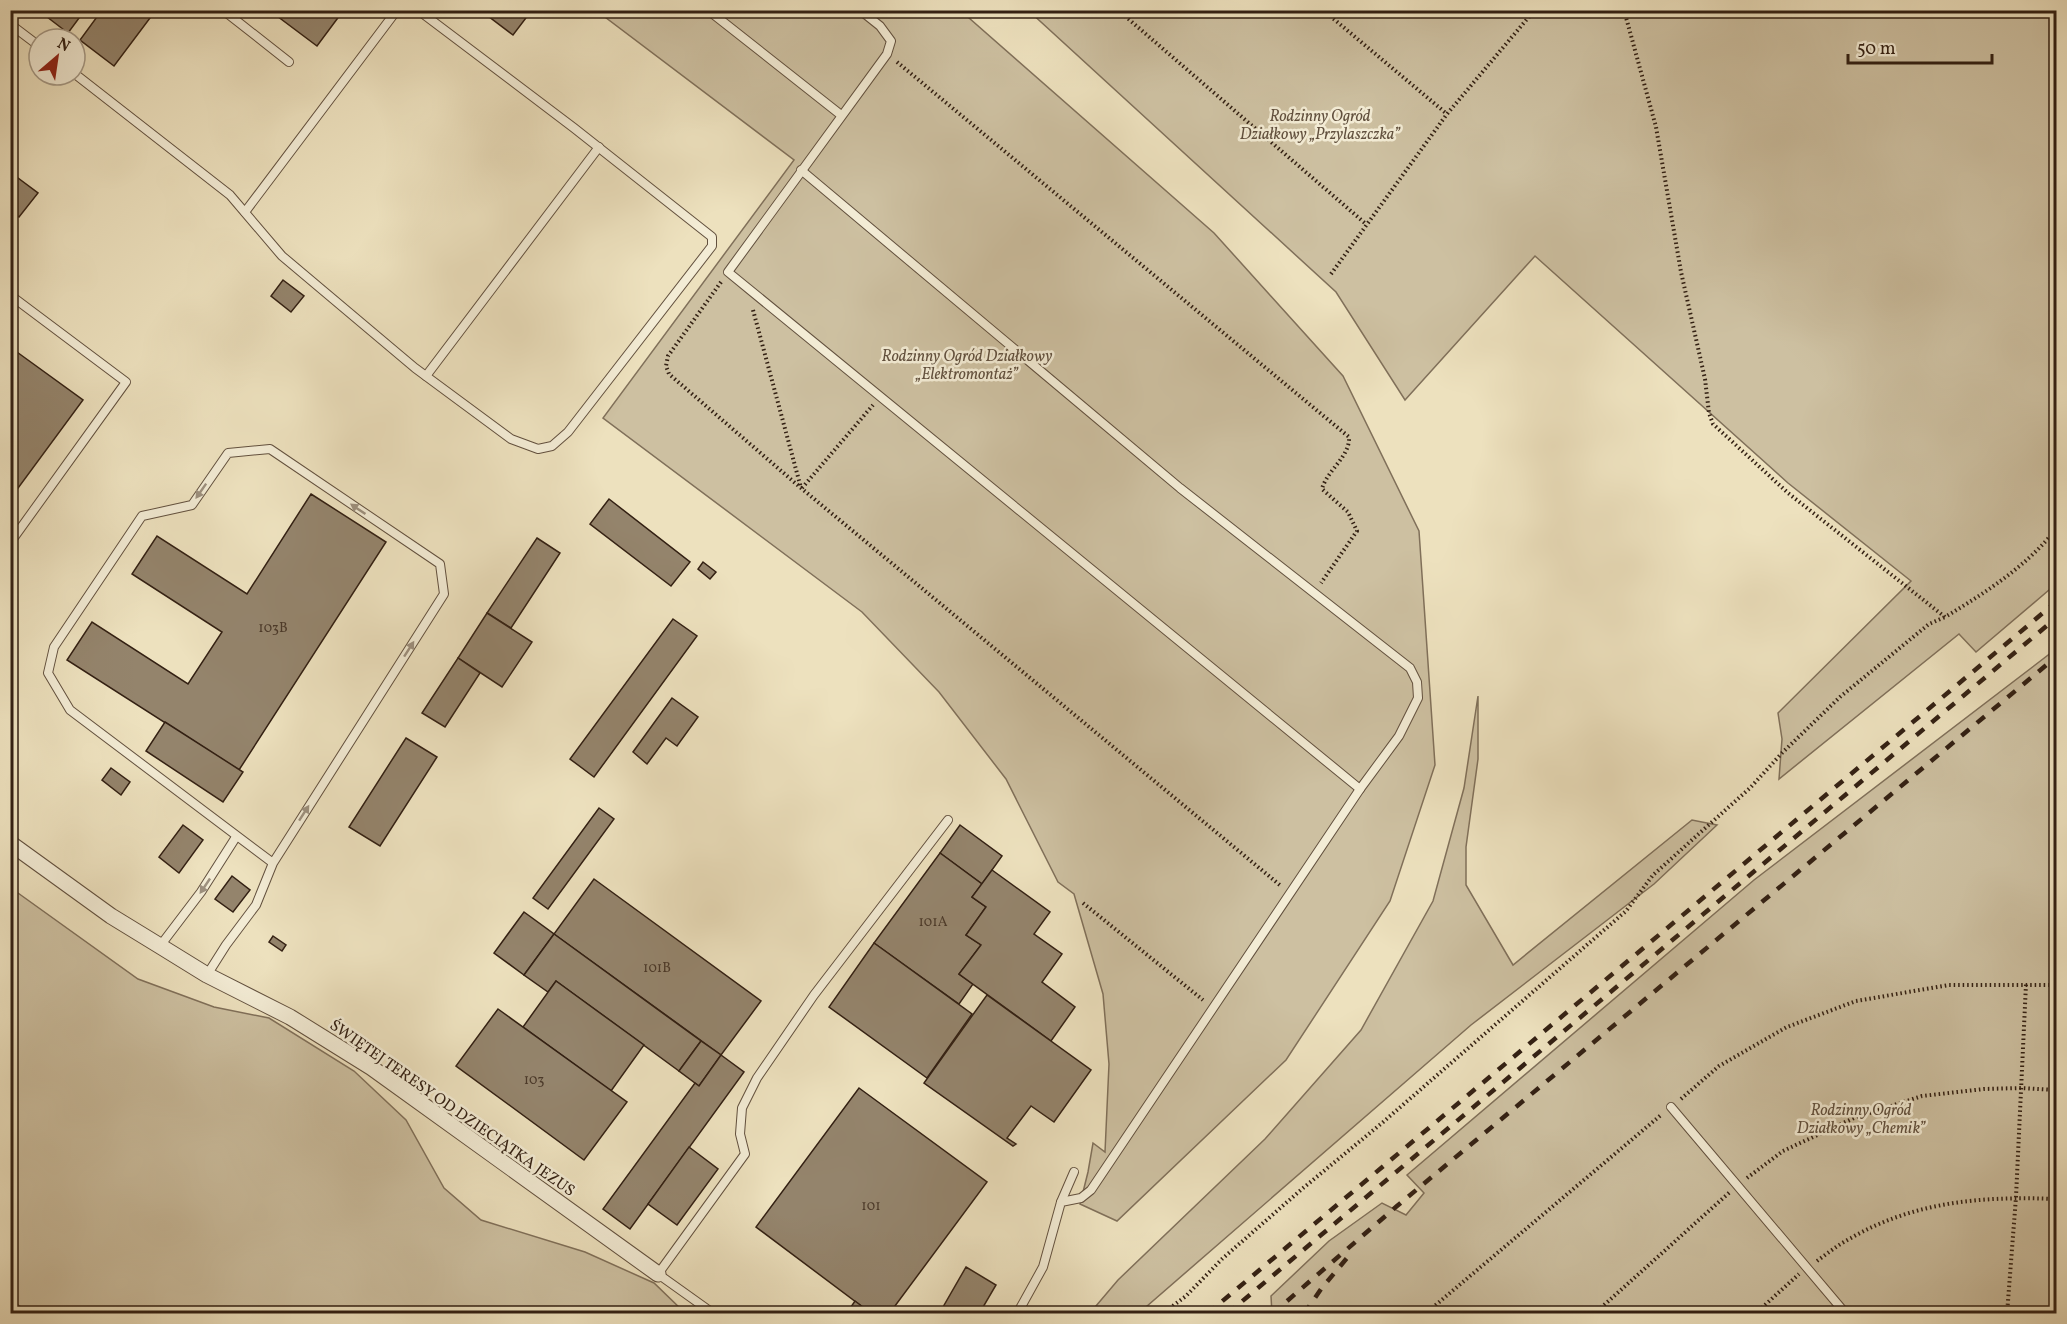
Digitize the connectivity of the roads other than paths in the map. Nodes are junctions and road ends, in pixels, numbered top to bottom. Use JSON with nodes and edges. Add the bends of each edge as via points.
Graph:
{"nodes":[{"id":1,"x":223,"y":10,"type":"edge"},
{"id":2,"x":397,"y":10,"type":"edge"},
{"id":3,"x":418,"y":10,"type":"edge"},
{"id":4,"x":708,"y":10,"type":"edge"},
{"id":5,"x":860,"y":10,"type":"edge"},
{"id":6,"x":10,"y":24,"type":"edge"},
{"id":7,"x":27,"y":37,"type":"edge"},
{"id":8,"x":289,"y":62,"type":"dead end"},
{"id":9,"x":87,"y":83,"type":"edge"},
{"id":10,"x":841,"y":115,"type":"junction"},
{"id":11,"x":599,"y":147,"type":"junction"},
{"id":12,"x":801,"y":170,"type":"junction"},
{"id":13,"x":244,"y":212,"type":"junction"},
{"id":14,"x":10,"y":295,"type":"edge"},
{"id":15,"x":426,"y":376,"type":"junction"},
{"id":16,"x":10,"y":543,"type":"edge"},
{"id":17,"x":1360,"y":789,"type":"junction"},
{"id":18,"x":948,"y":820,"type":"dead end"},
{"id":19,"x":236,"y":837,"type":"junction"},
{"id":20,"x":10,"y":843,"type":"edge"},
{"id":21,"x":273,"y":863,"type":"junction"},
{"id":22,"x":160,"y":946,"type":"junction"},
{"id":23,"x":207,"y":975,"type":"junction"},
{"id":24,"x":1671,"y":1107,"type":"road end"},
{"id":25,"x":1074,"y":1172,"type":"dead end"},
{"id":26,"x":1061,"y":1202,"type":"junction"},
{"id":27,"x":658,"y":1274,"type":"junction"},
{"id":28,"x":714,"y":1314,"type":"edge"},
{"id":29,"x":1017,"y":1314,"type":"edge"},
{"id":30,"x":1846,"y":1314,"type":"edge"}],
"edges":[{"from":1,"to":8,"type":"lane"},
{"from":2,"to":13,"type":"lane"},
{"from":3,"to":11,"type":"lane"},
{"from":4,"to":10,"type":"lane"},
{"from":5,"to":10,"type":"lane","via":[[891,41],[887,54]]},
{"from":6,"to":7,"type":"lane"},
{"from":9,"to":13,"type":"lane","via":[[230,195]]},
{"from":10,"to":12,"type":"lane"},
{"from":11,"to":15,"type":"lane"},
{"from":11,"to":15,"type":"lane","via":[[712,237],[712,246],[568,432],[552,446],[538,449],[511,439]]},
{"from":12,"to":17,"type":"lane","via":[[1180,488],[1410,668],[1419,688],[1418,698],[1399,736]]},
{"from":12,"to":17,"type":"lane","via":[[728,272]]},
{"from":13,"to":15,"type":"lane","via":[[282,256]]},
{"from":14,"to":16,"type":"lane","via":[[126,382]]},
{"from":17,"to":26,"type":"lane","via":[[1091,1190],[1081,1198]]},
{"from":18,"to":27,"type":"lane","via":[[814,995],[757,1078],[742,1108],[740,1134],[746,1154]]},
{"from":19,"to":21,"type":"lane"},
{"from":21,"to":19,"type":"lane","one_way":true,"via":[[444,594],[440,564],[270,449],[228,453],[192,505],[142,516],[54,646],[48,673],[70,710]]},
{"from":19,"to":22,"type":"lane","one_way":true},
{"from":20,"to":22,"type":"street","name":"ŚWIĘTEJ TERESY OD DZIECIĄTKA JEZUS","via":[[111,916]]},
{"from":21,"to":23,"type":"lane","via":[[256,905]]},
{"from":22,"to":23,"type":"street","name":"ŚWIĘTEJ TERESY OD DZIECIĄTKA JEZUS"},
{"from":23,"to":27,"type":"street","name":"ŚWIĘTEJ TERESY OD DZIECIĄTKA JEZUS","via":[[290,1017],[372,1068]]},
{"from":24,"to":30,"type":"lane"},
{"from":25,"to":26,"type":"lane"},
{"from":26,"to":29,"type":"lane","via":[[1043,1267]]},
{"from":27,"to":28,"type":"lane"}]}
